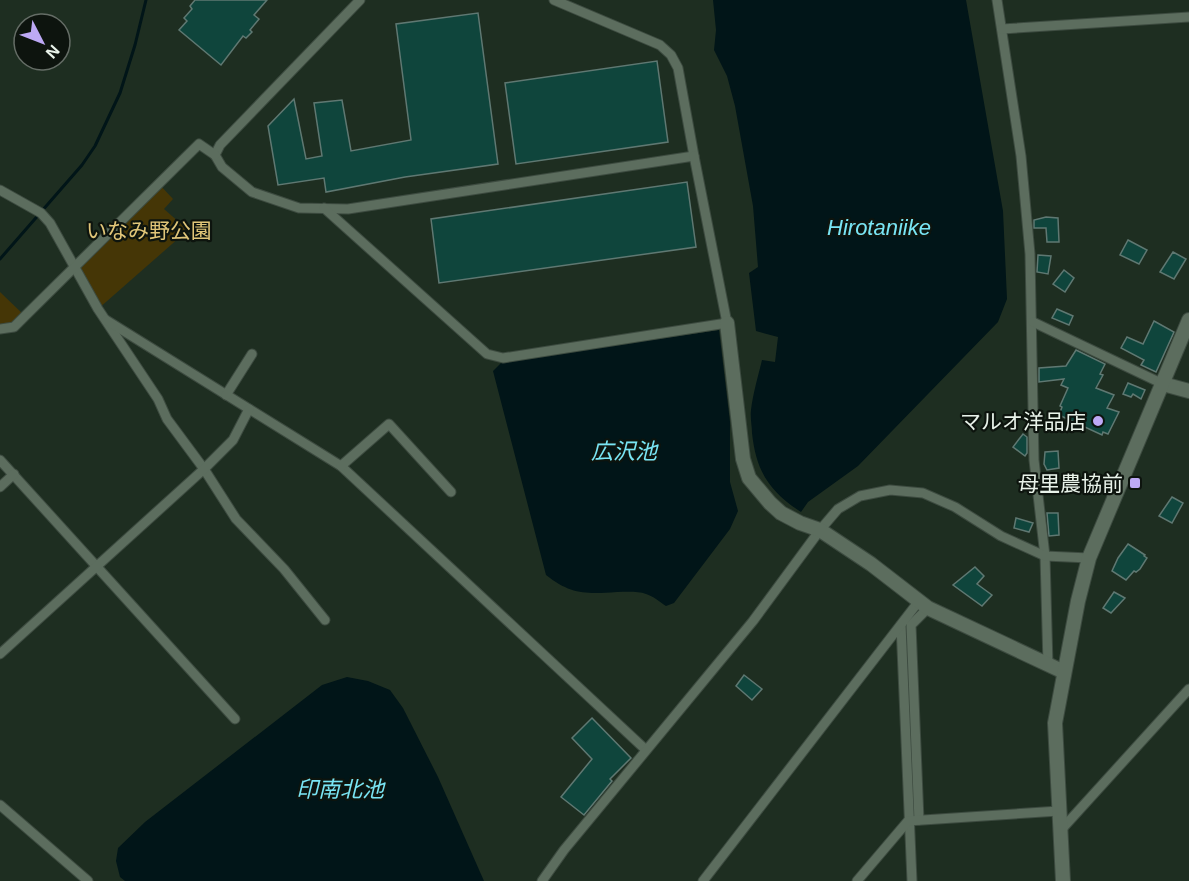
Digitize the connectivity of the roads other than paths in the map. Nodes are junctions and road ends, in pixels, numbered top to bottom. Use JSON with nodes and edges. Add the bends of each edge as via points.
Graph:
{"nodes":[{"id":1,"x":360,"y":0,"type":"edge"},
{"id":2,"x":554,"y":0,"type":"edge"},
{"id":3,"x":997,"y":0,"type":"edge"},
{"id":4,"x":1189,"y":16,"type":"edge"},
{"id":5,"x":1002,"y":29,"type":"junction"},
{"id":6,"x":215,"y":155,"type":"junction"},
{"id":7,"x":694,"y":156,"type":"junction"},
{"id":8,"x":0,"y":190,"type":"edge"},
{"id":9,"x":324,"y":208,"type":"junction"},
{"id":10,"x":76,"y":267,"type":"junction"},
{"id":11,"x":105,"y":320,"type":"junction"},
{"id":12,"x":1189,"y":320,"type":"edge"},
{"id":13,"x":1033,"y":322,"type":"junction"},
{"id":14,"x":727,"y":323,"type":"junction"},
{"id":15,"x":0,"y":330,"type":"edge"},
{"id":16,"x":252,"y":354,"type":"dead end"},
{"id":17,"x":1163,"y":384,"type":"junction"},
{"id":18,"x":1189,"y":391,"type":"edge"},
{"id":19,"x":226,"y":395,"type":"junction"},
{"id":20,"x":249,"y":409,"type":"junction"},
{"id":21,"x":0,"y":460,"type":"edge"},
{"id":22,"x":341,"y":466,"type":"junction"},
{"id":23,"x":204,"y":469,"type":"junction"},
{"id":24,"x":14,"y":474,"type":"junction"},
{"id":25,"x":0,"y":487,"type":"edge"},
{"id":26,"x":451,"y":492,"type":"dead end"},
{"id":27,"x":820,"y":530,"type":"junction"},
{"id":28,"x":1045,"y":556,"type":"junction"},
{"id":29,"x":1089,"y":558,"type":"junction"},
{"id":30,"x":97,"y":565,"type":"junction"},
{"id":31,"x":923,"y":604,"type":"junction"},
{"id":32,"x":325,"y":620,"type":"dead end"},
{"id":33,"x":901,"y":625,"type":"junction"},
{"id":34,"x":0,"y":654,"type":"edge"},
{"id":35,"x":1048,"y":666,"type":"junction"},
{"id":36,"x":1064,"y":672,"type":"junction"},
{"id":37,"x":1189,"y":689,"type":"edge"},
{"id":38,"x":235,"y":719,"type":"dead end"},
{"id":39,"x":646,"y":750,"type":"junction"},
{"id":40,"x":0,"y":805,"type":"edge"},
{"id":41,"x":1059,"y":811,"type":"junction"},
{"id":42,"x":919,"y":820,"type":"junction"},
{"id":43,"x":908,"y":821,"type":"junction"},
{"id":44,"x":1061,"y":830,"type":"junction"},
{"id":45,"x":88,"y":881,"type":"edge"},
{"id":46,"x":542,"y":881,"type":"edge"},
{"id":47,"x":703,"y":881,"type":"edge"},
{"id":48,"x":857,"y":881,"type":"edge"},
{"id":49,"x":912,"y":881,"type":"edge"},
{"id":50,"x":1063,"y":881,"type":"edge"}],
"edges":[{"from":1,"to":6,"type":"street","via":[[220,145]]},
{"from":2,"to":7,"type":"street","via":[[660,45],[671,55],[678,68]]},
{"from":3,"to":5,"type":"street"},
{"from":4,"to":5,"type":"street"},
{"from":5,"to":13,"type":"street","via":[[1021,156]]},
{"from":6,"to":9,"type":"street","via":[[252,192],[299,208]]},
{"from":6,"to":10,"type":"street","via":[[199,144]]},
{"from":7,"to":9,"type":"street","via":[[374,207]]},
{"from":7,"to":14,"type":"street"},
{"from":8,"to":10,"type":"street","via":[[41,213]]},
{"from":9,"to":14,"type":"street","via":[[487,354],[503,358]]},
{"from":10,"to":11,"type":"street"},
{"from":10,"to":15,"type":"street","via":[[14,327]]},
{"from":11,"to":19,"type":"street"},
{"from":11,"to":23,"type":"street","via":[[158,399],[167,420]]},
{"from":12,"to":17,"type":"main road"},
{"from":13,"to":17,"type":"street"},
{"from":13,"to":28,"type":"street","via":[[1034,460]]},
{"from":14,"to":27,"type":"main road","via":[[742,459],[749,478],[781,513]]},
{"from":16,"to":19,"type":"street"},
{"from":17,"to":18,"type":"main road"},
{"from":17,"to":29,"type":"main road"},
{"from":19,"to":20,"type":"street"},
{"from":20,"to":22,"type":"street"},
{"from":20,"to":23,"type":"street","via":[[233,440]]},
{"from":21,"to":24,"type":"street"},
{"from":22,"to":26,"type":"street","via":[[389,424]]},
{"from":22,"to":39,"type":"street"},
{"from":23,"to":30,"type":"street"},
{"from":23,"to":32,"type":"street","via":[[236,519]]},
{"from":24,"to":25,"type":"street"},
{"from":24,"to":30,"type":"street"},
{"from":27,"to":28,"type":"street","via":[[838,509],[860,496],[890,490],[922,493]]},
{"from":27,"to":31,"type":"main road"},
{"from":27,"to":39,"type":"street","via":[[753,621]]},
{"from":28,"to":29,"type":"street"},
{"from":28,"to":35,"type":"street"},
{"from":29,"to":36,"type":"main road"},
{"from":30,"to":34,"type":"street"},
{"from":30,"to":38,"type":"street"},
{"from":31,"to":33,"type":"street"},
{"from":31,"to":35,"type":"main road"},
{"from":31,"to":42,"type":"street","via":[[911,626]]},
{"from":33,"to":43,"type":"street"},
{"from":33,"to":47,"type":"street"},
{"from":35,"to":36,"type":"main road"},
{"from":36,"to":41,"type":"main road","via":[[1055,723]]},
{"from":37,"to":44,"type":"street"},
{"from":39,"to":46,"type":"street"},
{"from":40,"to":45,"type":"street"},
{"from":41,"to":42,"type":"street"},
{"from":41,"to":44,"type":"main road"},
{"from":42,"to":43,"type":"street"},
{"from":43,"to":48,"type":"street"},
{"from":43,"to":49,"type":"street"},
{"from":44,"to":50,"type":"main road"}]}
